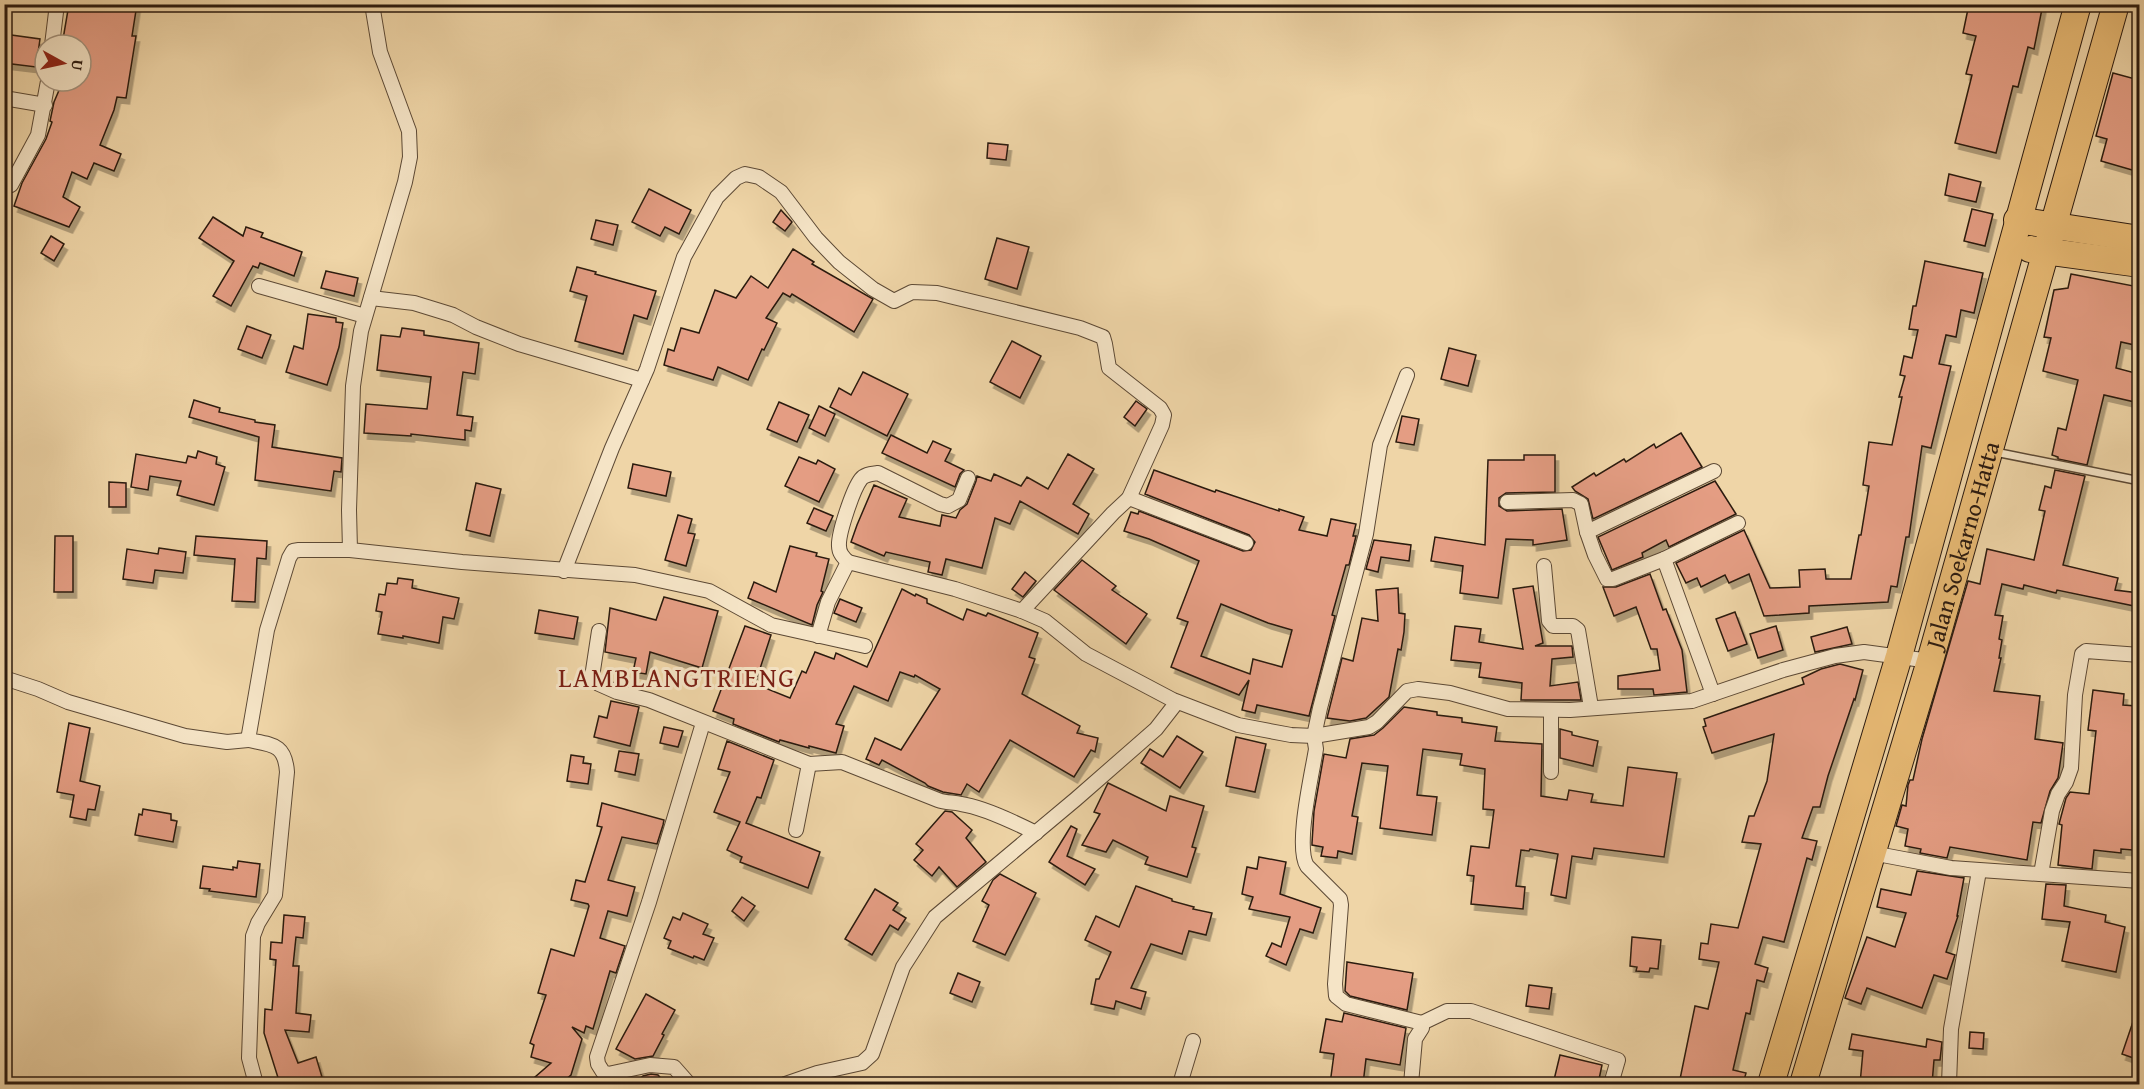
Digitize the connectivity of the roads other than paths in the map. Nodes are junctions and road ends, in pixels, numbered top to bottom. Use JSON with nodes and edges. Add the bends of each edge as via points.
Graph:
{"nodes":[{"id":1,"x":57,"y":4,"type":"edge"},
{"id":2,"x":372,"y":4,"type":"edge"},
{"id":3,"x":2078,"y":4,"type":"edge"},
{"id":4,"x":2116,"y":4,"type":"edge"},
{"id":5,"x":53,"y":33,"type":"edge"},
{"id":6,"x":46,"y":93,"type":"edge"},
{"id":7,"x":4,"y":98,"type":"edge"},
{"id":8,"x":45,"y":105,"type":"junction"},
{"id":9,"x":11,"y":185,"type":"dead end"},
{"id":10,"x":2017,"y":220,"type":"junction"},
{"id":11,"x":2054,"y":226,"type":"junction"},
{"id":12,"x":2139,"y":239,"type":"edge"},
{"id":13,"x":2011,"y":245,"type":"junction"},
{"id":14,"x":2046,"y":251,"type":"junction"},
{"id":15,"x":2139,"y":264,"type":"edge"},
{"id":16,"x":259,"y":286,"type":"dead end"},
{"id":17,"x":371,"y":298,"type":"junction"},
{"id":18,"x":366,"y":316,"type":"junction"},
{"id":19,"x":1407,"y":375,"type":"dead end"},
{"id":20,"x":642,"y":380,"type":"junction"},
{"id":21,"x":1989,"y":450,"type":"junction"},
{"id":22,"x":1714,"y":471,"type":"dead end"},
{"id":23,"x":968,"y":478,"type":"dead end"},
{"id":24,"x":2139,"y":481,"type":"edge"},
{"id":25,"x":1129,"y":498,"type":"junction"},
{"id":26,"x":1507,"y":502,"type":"dead end"},
{"id":27,"x":1738,"y":523,"type":"dead end"},
{"id":28,"x":1587,"y":532,"type":"junction"},
{"id":29,"x":1246,"y":543,"type":"dead end"},
{"id":30,"x":351,"y":550,"type":"junction"},
{"id":31,"x":1664,"y":559,"type":"junction"},
{"id":32,"x":848,"y":562,"type":"junction"},
{"id":33,"x":1544,"y":566,"type":"dead end"},
{"id":34,"x":564,"y":571,"type":"junction"},
{"id":35,"x":1022,"y":611,"type":"junction"},
{"id":36,"x":599,"y":632,"type":"dead end"},
{"id":37,"x":818,"y":636,"type":"junction"},
{"id":38,"x":865,"y":646,"type":"dead end"},
{"id":39,"x":2139,"y":655,"type":"edge"},
{"id":40,"x":1899,"y":656,"type":"junction"},
{"id":41,"x":1930,"y":661,"type":"junction"},
{"id":42,"x":4,"y":678,"type":"edge"},
{"id":43,"x":1713,"y":694,"type":"junction"},
{"id":44,"x":1177,"y":702,"type":"junction"},
{"id":45,"x":1591,"y":707,"type":"junction"},
{"id":46,"x":1551,"y":710,"type":"junction"},
{"id":47,"x":703,"y":723,"type":"junction"},
{"id":48,"x":1314,"y":736,"type":"junction"},
{"id":49,"x":248,"y":740,"type":"junction"},
{"id":50,"x":809,"y":764,"type":"junction"},
{"id":51,"x":1551,"y":772,"type":"dead end"},
{"id":52,"x":796,"y":831,"type":"dead end"},
{"id":53,"x":1036,"y":833,"type":"junction"},
{"id":54,"x":1872,"y":853,"type":"junction"},
{"id":55,"x":1979,"y":871,"type":"junction"},
{"id":56,"x":2041,"y":874,"type":"junction"},
{"id":57,"x":2139,"y":881,"type":"edge"},
{"id":58,"x":1422,"y":1023,"type":"junction"},
{"id":59,"x":1193,"y":1041,"type":"dead end"},
{"id":60,"x":603,"y":1072,"type":"junction"},
{"id":61,"x":1807,"y":1082,"type":"edge"},
{"id":62,"x":256,"y":1084,"type":"edge"},
{"id":63,"x":595,"y":1084,"type":"edge"},
{"id":64,"x":690,"y":1084,"type":"edge"},
{"id":65,"x":785,"y":1084,"type":"edge"},
{"id":66,"x":1179,"y":1084,"type":"edge"},
{"id":67,"x":1411,"y":1084,"type":"edge"},
{"id":68,"x":1611,"y":1084,"type":"edge"},
{"id":69,"x":1771,"y":1084,"type":"edge"},
{"id":70,"x":1949,"y":1084,"type":"edge"}],
"edges":[{"from":1,"to":5,"type":"street"},
{"from":2,"to":17,"type":"street","via":[[380,52],[409,130],[410,157]]},
{"from":3,"to":10,"type":"highway","name":"Jalan Soekarno-Hatta"},
{"from":4,"to":11,"type":"highway","name":"Jalan Soekarno-Hatta"},
{"from":6,"to":8,"type":"street"},
{"from":7,"to":8,"type":"street"},
{"from":8,"to":9,"type":"street","via":[[38,135]]},
{"from":10,"to":11,"type":"highway"},
{"from":10,"to":13,"type":"highway","name":"Jalan Soekarno-Hatta"},
{"from":11,"to":12,"type":"highway"},
{"from":11,"to":14,"type":"highway","name":"Jalan Soekarno-Hatta"},
{"from":13,"to":14,"type":"highway"},
{"from":13,"to":40,"type":"highway","name":"Jalan Soekarno-Hatta"},
{"from":14,"to":15,"type":"highway"},
{"from":14,"to":21,"type":"highway","name":"Jalan Soekarno-Hatta"},
{"from":16,"to":18,"type":"street"},
{"from":17,"to":18,"type":"street"},
{"from":17,"to":20,"type":"street","via":[[420,304],[519,344]]},
{"from":18,"to":30,"type":"street","via":[[353,386]]},
{"from":19,"to":48,"type":"street","via":[[1380,446],[1366,534]]},
{"from":20,"to":25,"type":"street","via":[[684,257],[717,197],[736,178],[745,174],[759,177],[781,192],[839,262],[890,299],[898,300],[917,291],[937,293],[1080,328],[1102,337],[1109,368],[1164,415]]},
{"from":20,"to":34,"type":"street"},
{"from":21,"to":24,"type":"lane"},
{"from":21,"to":41,"type":"highway","name":"Jalan Soekarno-Hatta"},
{"from":22,"to":28,"type":"street"},
{"from":23,"to":32,"type":"street","via":[[959,500],[948,506],[878,473],[861,479],[838,545]]},
{"from":25,"to":29,"type":"street"},
{"from":25,"to":35,"type":"street"},
{"from":26,"to":28,"type":"street","via":[[1574,500],[1581,504]]},
{"from":27,"to":31,"type":"street"},
{"from":28,"to":31,"type":"street","via":[[1607,579]]},
{"from":30,"to":34,"type":"street"},
{"from":30,"to":49,"type":"street","via":[[299,549],[289,558],[267,630]]},
{"from":31,"to":43,"type":"street"},
{"from":32,"to":35,"type":"street","via":[[955,589]]},
{"from":32,"to":37,"type":"street","via":[[828,602]]},
{"from":33,"to":45,"type":"street","via":[[1549,621],[1553,626],[1573,626],[1578,630]]},
{"from":34,"to":37,"type":"street","via":[[635,575],[709,591],[771,626]]},
{"from":35,"to":44,"type":"street","via":[[1045,621],[1086,654]]},
{"from":36,"to":47,"type":"street","via":[[592,677],[598,684]]},
{"from":37,"to":38,"type":"street"},
{"from":39,"to":56,"type":"street","via":[[2086,651],[2082,654],[2075,695],[2071,768],[2052,811]]},
{"from":40,"to":41,"type":"street"},
{"from":40,"to":43,"type":"street","via":[[1864,652],[1835,656]]},
{"from":40,"to":69,"type":"highway","name":"Jalan Soekarno-Hatta"},
{"from":41,"to":54,"type":"highway","name":"Jalan Soekarno-Hatta"},
{"from":42,"to":49,"type":"street","via":[[68,702],[184,736],[227,742]]},
{"from":43,"to":45,"type":"street","via":[[1692,701]]},
{"from":44,"to":48,"type":"street","via":[[1239,725]]},
{"from":44,"to":53,"type":"street","via":[[1156,729]]},
{"from":45,"to":46,"type":"street"},
{"from":46,"to":48,"type":"street","via":[[1508,709],[1418,688],[1407,691],[1369,727]]},
{"from":46,"to":51,"type":"street"},
{"from":47,"to":50,"type":"street"},
{"from":47,"to":60,"type":"street","via":[[650,902],[597,1057]]},
{"from":48,"to":58,"type":"street","via":[[1316,749],[1302,851],[1307,866],[1340,898],[1336,996],[1346,1004]]},
{"from":49,"to":62,"type":"street","via":[[280,749],[287,772],[275,895],[253,936],[249,1058]]},
{"from":50,"to":52,"type":"street"},
{"from":50,"to":53,"type":"street","via":[[842,762]]},
{"from":53,"to":65,"type":"street","via":[[934,917],[903,967],[867,1060]]},
{"from":54,"to":55,"type":"street"},
{"from":54,"to":61,"type":"highway","name":"Jalan Soekarno-Hatta"},
{"from":55,"to":56,"type":"street"},
{"from":55,"to":70,"type":"street","via":[[1951,1029]]},
{"from":56,"to":57,"type":"street"},
{"from":58,"to":67,"type":"street","via":[[1415,1039]]},
{"from":58,"to":68,"type":"street","via":[[1447,1011],[1471,1011],[1618,1060]]},
{"from":59,"to":66,"type":"street"},
{"from":60,"to":63,"type":"street"},
{"from":60,"to":64,"type":"street","via":[[650,1065],[674,1067]]}]}
